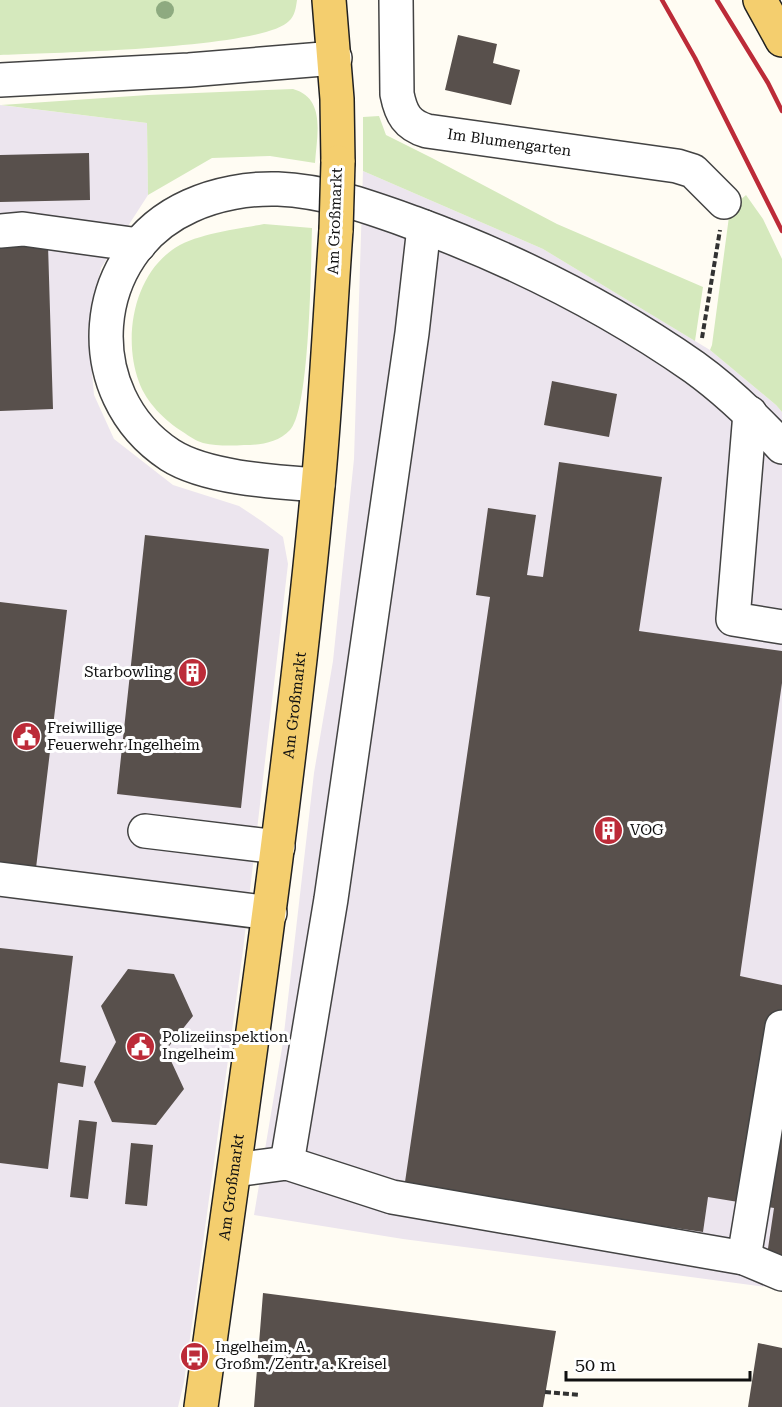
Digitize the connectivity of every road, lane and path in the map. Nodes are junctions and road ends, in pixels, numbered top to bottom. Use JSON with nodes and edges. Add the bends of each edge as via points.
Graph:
{"nodes":[{"id":1,"x":329,"y":0,"type":"edge"},
{"id":2,"x":396,"y":0,"type":"edge"},
{"id":3,"x":760,"y":0,"type":"edge"},
{"id":4,"x":782,"y":40,"type":"edge"},
{"id":5,"x":335,"y":58,"type":"junction"},
{"id":6,"x":0,"y":80,"type":"edge"},
{"id":7,"x":724,"y":201,"type":"joint"},
{"id":8,"x":424,"y":227,"type":"junction"},
{"id":9,"x":0,"y":231,"type":"edge"},
{"id":10,"x":139,"y":245,"type":"junction"},
{"id":11,"x":696,"y":369,"type":"junction"},
{"id":12,"x":750,"y":413,"type":"junction"},
{"id":13,"x":782,"y":447,"type":"edge"},
{"id":14,"x":318,"y":485,"type":"junction"},
{"id":15,"x":782,"y":627,"type":"edge"},
{"id":16,"x":145,"y":831,"type":"dead end"},
{"id":17,"x":278,"y":847,"type":"junction"},
{"id":18,"x":0,"y":879,"type":"edge"},
{"id":19,"x":270,"y":913,"type":"junction"},
{"id":20,"x":782,"y":1027,"type":"edge"},
{"id":21,"x":286,"y":1163,"type":"junction"},
{"id":22,"x":235,"y":1170,"type":"junction"},
{"id":23,"x":744,"y":1258,"type":"junction"},
{"id":24,"x":782,"y":1274,"type":"edge"},
{"id":25,"x":545,"y":1392,"type":"dead end"},
{"id":26,"x":580,"y":1395,"type":"dead end"},
{"id":27,"x":201,"y":1407,"type":"edge"}],
"edges":[{"from":1,"to":5,"type":"main road","name":"Am Großmarkt"},
{"from":2,"to":7,"type":"street","name":"Im Blumengarten","via":[[397,94],[407,121],[417,128],[676,166],[693,171]]},
{"from":3,"to":4,"type":"main road"},
{"from":5,"to":6,"type":"street"},
{"from":5,"to":14,"type":"main road","name":"Am Großmarkt","bridge":true,"via":[[336,230]]},
{"from":7,"to":11,"type":"path"},
{"from":8,"to":10,"type":"street","via":[[343,198],[276,189],[244,191],[189,206],[167,219]]},
{"from":8,"to":11,"type":"street","via":[[497,255],[567,291]]},
{"from":8,"to":21,"type":"street","via":[[332,899]]},
{"from":9,"to":10,"type":"street","via":[[23,229]]},
{"from":10,"to":14,"type":"street","via":[[118,277],[105,326],[111,377],[134,422],[172,456],[192,465],[272,482]]},
{"from":11,"to":12,"type":"street"},
{"from":12,"to":13,"type":"street"},
{"from":12,"to":15,"type":"street","via":[[734,619]]},
{"from":14,"to":17,"type":"main road","name":"Am Großmarkt"},
{"from":16,"to":17,"type":"street"},
{"from":17,"to":19,"type":"main road","name":"Am Großmarkt"},
{"from":18,"to":19,"type":"street"},
{"from":19,"to":22,"type":"main road","name":"Am Großmarkt"},
{"from":20,"to":23,"type":"street"},
{"from":21,"to":22,"type":"street"},
{"from":21,"to":23,"type":"street","via":[[392,1197]]},
{"from":22,"to":27,"type":"main road","name":"Am Großmarkt"},
{"from":23,"to":24,"type":"street"},
{"from":25,"to":26,"type":"path"}]}
